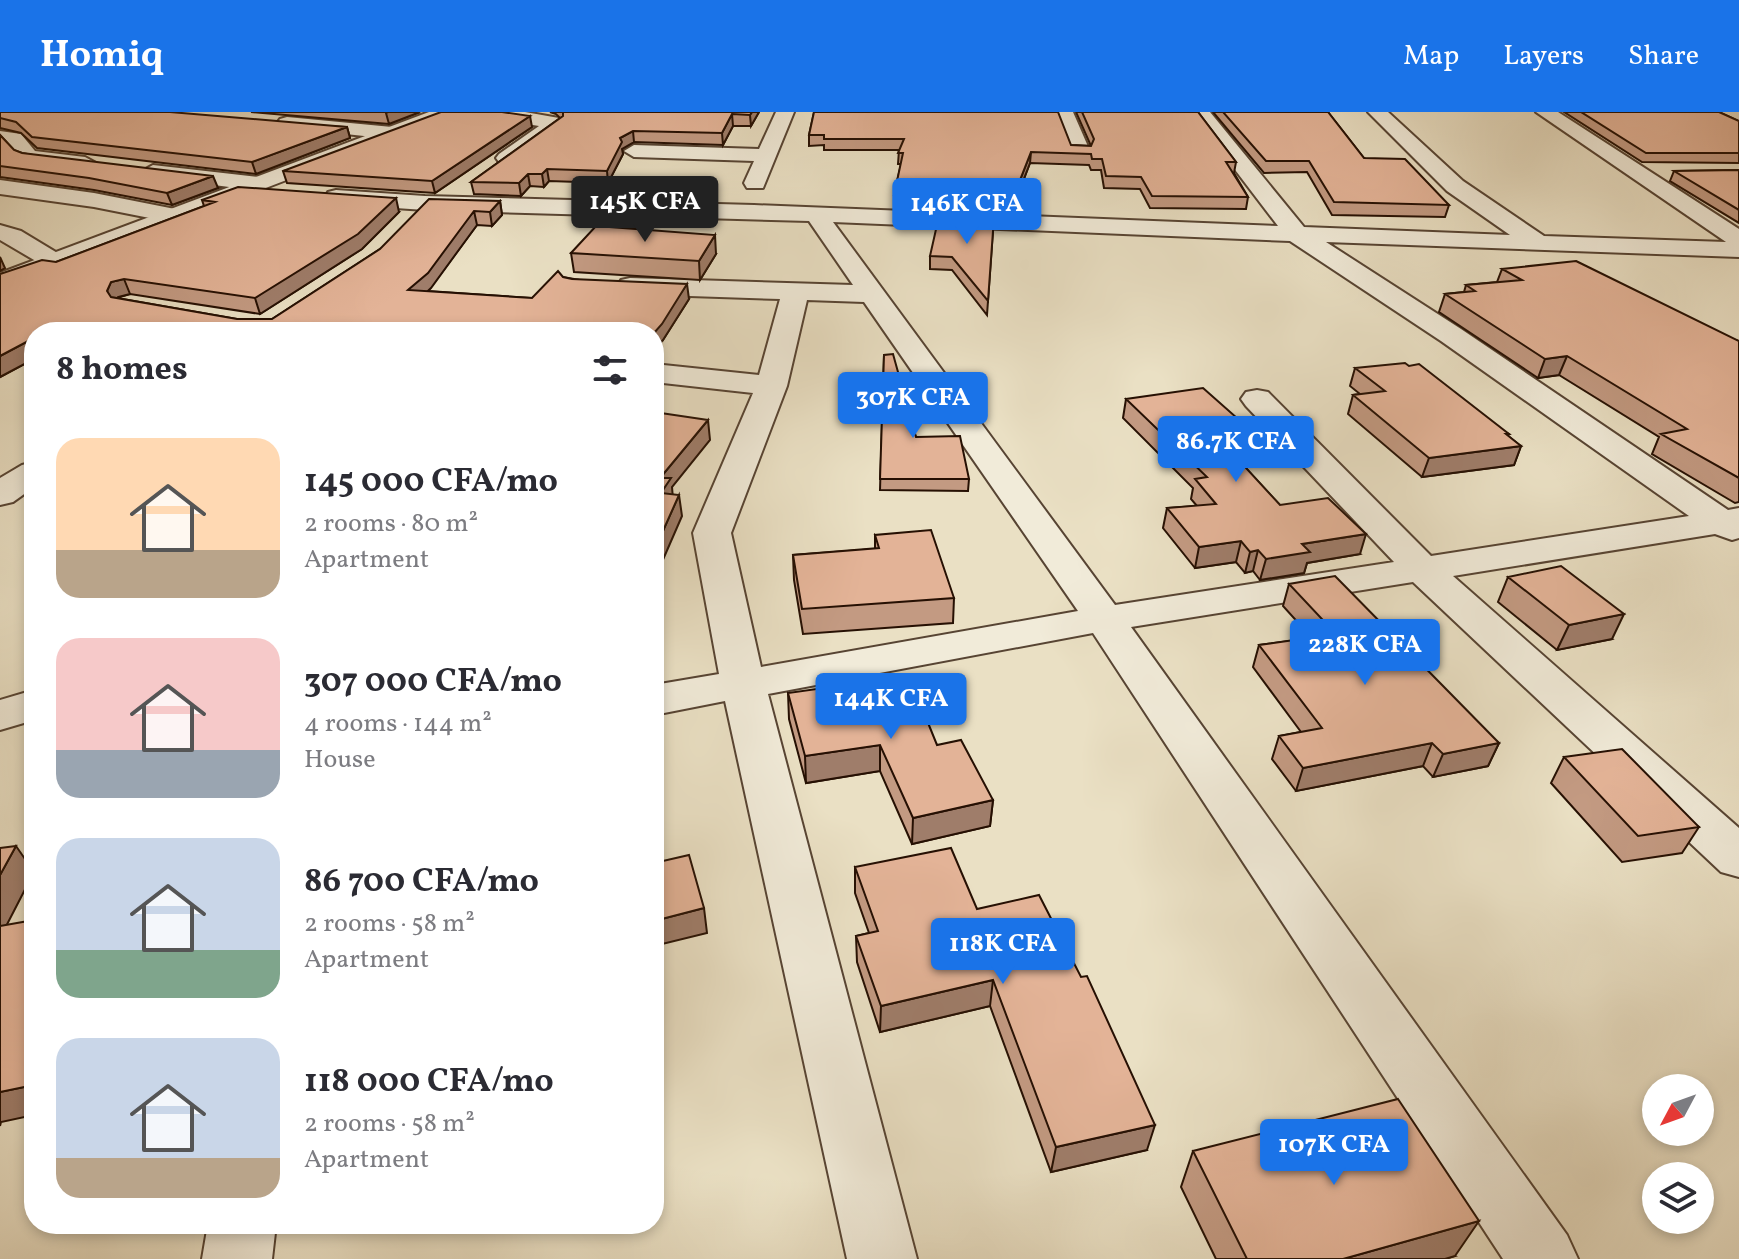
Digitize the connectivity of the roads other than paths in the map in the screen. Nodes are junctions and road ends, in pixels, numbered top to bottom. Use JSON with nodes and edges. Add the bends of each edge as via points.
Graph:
{"nodes":[{"id":1,"x":446,"y":112,"type":"edge"},
{"id":2,"x":489,"y":112,"type":"edge"},
{"id":3,"x":785,"y":112,"type":"edge"},
{"id":4,"x":1064,"y":112,"type":"edge"},
{"id":5,"x":1200,"y":112,"type":"edge"},
{"id":6,"x":1377,"y":112,"type":"edge"},
{"id":7,"x":1545,"y":112,"type":"edge"},
{"id":8,"x":274,"y":122,"type":"edge"},
{"id":9,"x":392,"y":133,"type":"junction"},
{"id":10,"x":0,"y":137,"type":"edge"},
{"id":11,"x":634,"y":151,"type":"dead end"},
{"id":12,"x":1080,"y":151,"type":"edge"},
{"id":13,"x":767,"y":155,"type":"junction"},
{"id":14,"x":105,"y":165,"type":"edge"},
{"id":15,"x":492,"y":168,"type":"edge"},
{"id":16,"x":136,"y":169,"type":"edge"},
{"id":17,"x":1679,"y":171,"type":"edge"},
{"id":18,"x":1634,"y":172,"type":"junction"},
{"id":19,"x":467,"y":186,"type":"dead end"},
{"id":20,"x":0,"y":187,"type":"edge"},
{"id":21,"x":250,"y":187,"type":"junction"},
{"id":22,"x":434,"y":203,"type":"junction"},
{"id":23,"x":743,"y":213,"type":"junction"},
{"id":24,"x":175,"y":216,"type":"junction"},
{"id":25,"x":817,"y":216,"type":"junction"},
{"id":26,"x":400,"y":230,"type":"edge"},
{"id":27,"x":0,"y":232,"type":"edge"},
{"id":28,"x":1298,"y":235,"type":"junction"},
{"id":29,"x":1739,"y":240,"type":"edge"},
{"id":30,"x":1540,"y":244,"type":"junction"},
{"id":31,"x":1739,"y":250,"type":"edge"},
{"id":32,"x":55,"y":262,"type":"junction"},
{"id":33,"x":1593,"y":271,"type":"edge"},
{"id":34,"x":0,"y":282,"type":"edge"},
{"id":35,"x":606,"y":285,"type":"edge"},
{"id":36,"x":795,"y":293,"type":"junction"},
{"id":37,"x":873,"y":294,"type":"junction"},
{"id":38,"x":664,"y":374,"type":"edge"},
{"id":39,"x":772,"y":386,"type":"junction"},
{"id":40,"x":1257,"y":399,"type":"dead end"},
{"id":41,"x":24,"y":479,"type":"edge"},
{"id":42,"x":0,"y":494,"type":"edge"},
{"id":43,"x":1733,"y":525,"type":"edge"},
{"id":44,"x":1422,"y":569,"type":"junction"},
{"id":45,"x":1104,"y":619,"type":"junction"},
{"id":46,"x":743,"y":683,"type":"junction"},
{"id":47,"x":664,"y":698,"type":"edge"},
{"id":48,"x":24,"y":708,"type":"edge"},
{"id":49,"x":0,"y":715,"type":"edge"},
{"id":50,"x":1739,"y":858,"type":"edge"},
{"id":51,"x":241,"y":1234,"type":"edge"},
{"id":52,"x":237,"y":1259,"type":"edge"},
{"id":53,"x":882,"y":1259,"type":"edge"},
{"id":54,"x":1543,"y":1259,"type":"edge"}],
"edges":[{"from":1,"to":9,"type":"street"},
{"from":2,"to":15,"type":"street","via":[[553,125]]},
{"from":3,"to":13,"type":"street"},
{"from":4,"to":12,"type":"street"},
{"from":5,"to":28,"type":"street"},
{"from":6,"to":30,"type":"street","via":[[1455,186]]},
{"from":7,"to":18,"type":"street"},
{"from":8,"to":9,"type":"street"},
{"from":9,"to":21,"type":"street"},
{"from":10,"to":14,"type":"street","via":[[14,138],[28,156]]},
{"from":11,"to":13,"type":"street"},
{"from":13,"to":23,"type":"street"},
{"from":16,"to":21,"type":"street"},
{"from":17,"to":18,"type":"street"},
{"from":18,"to":29,"type":"street"},
{"from":19,"to":22,"type":"street"},
{"from":20,"to":24,"type":"street"},
{"from":21,"to":22,"type":"street"},
{"from":21,"to":24,"type":"street"},
{"from":22,"to":23,"type":"street"},
{"from":22,"to":26,"type":"street"},
{"from":23,"to":25,"type":"street"},
{"from":24,"to":32,"type":"street"},
{"from":25,"to":28,"type":"street","via":[[1071,222]]},
{"from":25,"to":37,"type":"street"},
{"from":27,"to":32,"type":"street"},
{"from":28,"to":30,"type":"street"},
{"from":28,"to":43,"type":"street"},
{"from":30,"to":31,"type":"street"},
{"from":30,"to":33,"type":"street"},
{"from":32,"to":34,"type":"street"},
{"from":35,"to":36,"type":"street"},
{"from":36,"to":37,"type":"street"},
{"from":36,"to":39,"type":"street"},
{"from":37,"to":45,"type":"street"},
{"from":38,"to":39,"type":"street"},
{"from":39,"to":46,"type":"street","via":[[712,533]]},
{"from":40,"to":44,"type":"street"},
{"from":41,"to":42,"type":"street"},
{"from":43,"to":44,"type":"street"},
{"from":44,"to":45,"type":"street"},
{"from":44,"to":50,"type":"street"},
{"from":45,"to":46,"type":"street"},
{"from":45,"to":54,"type":"street"},
{"from":46,"to":47,"type":"street"},
{"from":46,"to":53,"type":"street"},
{"from":48,"to":49,"type":"street"},
{"from":51,"to":52,"type":"street"}]}
